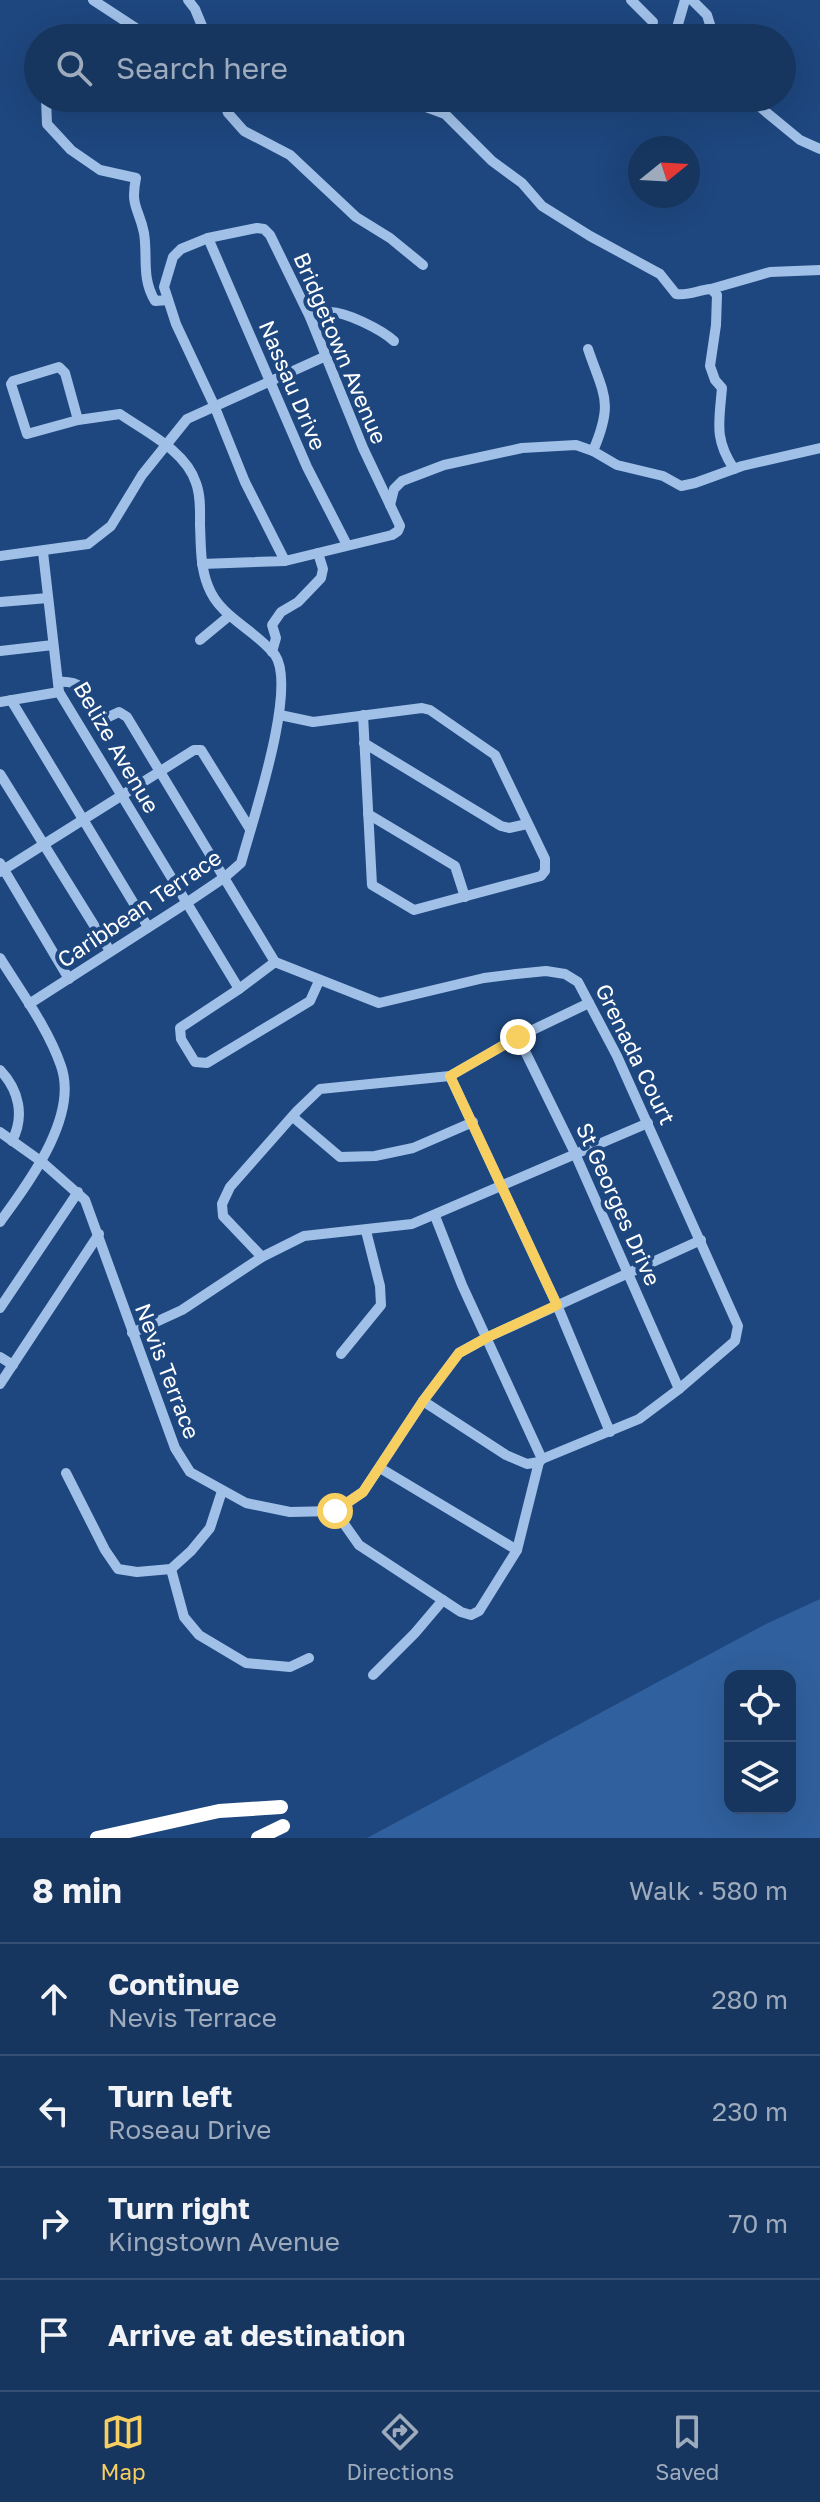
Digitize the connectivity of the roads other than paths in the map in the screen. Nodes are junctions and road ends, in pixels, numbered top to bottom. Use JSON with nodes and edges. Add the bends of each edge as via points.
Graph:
{"nodes":[{"id":1,"x":93,"y":0,"type":"edge"},
{"id":2,"x":188,"y":0,"type":"edge"},
{"id":3,"x":631,"y":0,"type":"edge"},
{"id":4,"x":685,"y":0,"type":"edge"},
{"id":5,"x":692,"y":0,"type":"edge"},
{"id":6,"x":653,"y":22,"type":"dead end"},
{"id":7,"x":130,"y":24,"type":"edge"},
{"id":8,"x":201,"y":24,"type":"edge"},
{"id":9,"x":678,"y":24,"type":"edge"},
{"id":10,"x":710,"y":24,"type":"edge"},
{"id":11,"x":47,"y":112,"type":"edge"},
{"id":12,"x":228,"y":112,"type":"edge"},
{"id":13,"x":440,"y":112,"type":"edge"},
{"id":14,"x":766,"y":112,"type":"edge"},
{"id":15,"x":820,"y":149,"type":"edge"},
{"id":16,"x":208,"y":238,"type":"junction"},
{"id":17,"x":423,"y":265,"type":"dead end"},
{"id":18,"x":820,"y":270,"type":"edge"},
{"id":19,"x":711,"y":289,"type":"junction"},
{"id":20,"x":168,"y":300,"type":"junction"},
{"id":21,"x":310,"y":317,"type":"junction"},
{"id":22,"x":394,"y":341,"type":"dead end"},
{"id":23,"x":588,"y":349,"type":"dead end"},
{"id":24,"x":326,"y":356,"type":"junction"},
{"id":25,"x":271,"y":380,"type":"junction"},
{"id":26,"x":214,"y":405,"type":"junction"},
{"id":27,"x":78,"y":420,"type":"junction"},
{"id":28,"x":165,"y":445,"type":"junction"},
{"id":29,"x":820,"y":448,"type":"edge"},
{"id":30,"x":593,"y":451,"type":"junction"},
{"id":31,"x":734,"y":469,"type":"junction"},
{"id":32,"x":390,"y":505,"type":"junction"},
{"id":33,"x":347,"y":545,"type":"junction"},
{"id":34,"x":43,"y":552,"type":"junction"},
{"id":35,"x":318,"y":553,"type":"junction"},
{"id":36,"x":0,"y":556,"type":"edge"},
{"id":37,"x":285,"y":561,"type":"junction"},
{"id":38,"x":202,"y":564,"type":"junction"},
{"id":39,"x":48,"y":598,"type":"junction"},
{"id":40,"x":0,"y":602,"type":"edge"},
{"id":41,"x":229,"y":616,"type":"junction"},
{"id":42,"x":200,"y":640,"type":"dead end"},
{"id":43,"x":53,"y":645,"type":"junction"},
{"id":44,"x":0,"y":651,"type":"edge"},
{"id":45,"x":272,"y":652,"type":"junction"},
{"id":46,"x":58,"y":687,"type":"junction"},
{"id":47,"x":5,"y":701,"type":"edge"},
{"id":48,"x":280,"y":715,"type":"junction"},
{"id":49,"x":363,"y":715,"type":"junction"},
{"id":50,"x":364,"y":743,"type":"junction"},
{"id":51,"x":160,"y":771,"type":"junction"},
{"id":52,"x":0,"y":774,"type":"edge"},
{"id":53,"x":120,"y":796,"type":"junction"},
{"id":54,"x":368,"y":814,"type":"junction"},
{"id":55,"x":82,"y":820,"type":"junction"},
{"id":56,"x":527,"y":824,"type":"junction"},
{"id":57,"x":250,"y":829,"type":"junction"},
{"id":58,"x":42,"y":845,"type":"junction"},
{"id":59,"x":1,"y":868,"type":"edge"},
{"id":60,"x":225,"y":877,"type":"junction"},
{"id":61,"x":465,"y":897,"type":"junction"},
{"id":62,"x":188,"y":902,"type":"junction"},
{"id":63,"x":148,"y":927,"type":"junction"},
{"id":64,"x":110,"y":951,"type":"junction"},
{"id":65,"x":0,"y":958,"type":"edge"},
{"id":66,"x":275,"y":962,"type":"junction"},
{"id":67,"x":69,"y":979,"type":"junction"},
{"id":68,"x":319,"y":981,"type":"junction"},
{"id":69,"x":239,"y":989,"type":"junction"},
{"id":70,"x":589,"y":1003,"type":"junction"},
{"id":71,"x":29,"y":1004,"type":"junction"},
{"id":72,"x":518,"y":1037,"type":"junction"},
{"id":73,"x":0,"y":1070,"type":"edge"},
{"id":74,"x":450,"y":1076,"type":"junction"},
{"id":75,"x":293,"y":1117,"type":"junction"},
{"id":76,"x":473,"y":1122,"type":"junction"},
{"id":77,"x":648,"y":1123,"type":"junction"},
{"id":78,"x":0,"y":1132,"type":"edge"},
{"id":79,"x":12,"y":1141,"type":"junction"},
{"id":80,"x":576,"y":1155,"type":"junction"},
{"id":81,"x":42,"y":1162,"type":"junction"},
{"id":82,"x":503,"y":1187,"type":"junction"},
{"id":83,"x":78,"y":1192,"type":"junction"},
{"id":84,"x":435,"y":1216,"type":"junction"},
{"id":85,"x":0,"y":1222,"type":"edge"},
{"id":86,"x":366,"y":1231,"type":"junction"},
{"id":87,"x":99,"y":1234,"type":"junction"},
{"id":88,"x":701,"y":1240,"type":"junction"},
{"id":89,"x":262,"y":1257,"type":"junction"},
{"id":90,"x":629,"y":1273,"type":"junction"},
{"id":91,"x":557,"y":1305,"type":"junction"},
{"id":92,"x":0,"y":1308,"type":"edge"},
{"id":93,"x":132,"y":1333,"type":"junction"},
{"id":94,"x":488,"y":1337,"type":"junction"},
{"id":95,"x":341,"y":1354,"type":"dead end"},
{"id":96,"x":0,"y":1357,"type":"edge"},
{"id":97,"x":13,"y":1365,"type":"junction"},
{"id":98,"x":0,"y":1384,"type":"edge"},
{"id":99,"x":679,"y":1389,"type":"junction"},
{"id":100,"x":423,"y":1401,"type":"junction"},
{"id":101,"x":610,"y":1432,"type":"junction"},
{"id":102,"x":541,"y":1460,"type":"junction"},
{"id":103,"x":380,"y":1468,"type":"junction"},
{"id":104,"x":66,"y":1473,"type":"dead end"},
{"id":105,"x":222,"y":1491,"type":"junction"},
{"id":106,"x":335,"y":1511,"type":"junction"},
{"id":107,"x":517,"y":1550,"type":"junction"},
{"id":108,"x":171,"y":1569,"type":"junction"},
{"id":109,"x":443,"y":1600,"type":"junction"},
{"id":110,"x":309,"y":1658,"type":"dead end"},
{"id":111,"x":373,"y":1675,"type":"dead end"},
{"id":112,"x":281,"y":1807,"type":"dead end"},
{"id":113,"x":283,"y":1826,"type":"dead end"},
{"id":114,"x":97,"y":1838,"type":"edge"},
{"id":115,"x":258,"y":1838,"type":"edge"}],
"edges":[{"from":1,"to":7,"type":"street"},
{"from":2,"to":8,"type":"street"},
{"from":3,"to":6,"type":"street"},
{"from":4,"to":9,"type":"street"},
{"from":5,"to":10,"type":"street"},
{"from":11,"to":20,"type":"street","via":[[47,124],[71,150],[100,170],[136,178],[133,202],[144,233],[148,290],[155,301]]},
{"from":12,"to":17,"type":"street","via":[[244,131],[290,155],[356,217]]},
{"from":13,"to":19,"type":"street","via":[[542,206],[660,274],[676,294]]},
{"from":14,"to":15,"type":"street"},
{"from":16,"to":20,"type":"street","name":"Bridgetown Avenue","via":[[173,257],[164,287]]},
{"from":16,"to":21,"type":"street","name":"Bridgetown Avenue","via":[[264,229]]},
{"from":16,"to":25,"type":"street","name":"Nassau Drive"},
{"from":18,"to":19,"type":"street","via":[[770,272]]},
{"from":19,"to":31,"type":"street","via":[[717,295],[710,366],[722,388],[720,449]]},
{"from":20,"to":26,"type":"street","name":"Bridgetown Avenue"},
{"from":21,"to":22,"type":"street","via":[[339,313]]},
{"from":21,"to":24,"type":"street","name":"Bridgetown Avenue"},
{"from":23,"to":30,"type":"street","via":[[606,411]]},
{"from":24,"to":25,"type":"street"},
{"from":24,"to":32,"type":"street","name":"Bridgetown Avenue"},
{"from":25,"to":26,"type":"street"},
{"from":25,"to":33,"type":"street","name":"Nassau Drive"},
{"from":26,"to":28,"type":"street","via":[[187,419]]},
{"from":26,"to":37,"type":"street","name":"Bridgetown Avenue"},
{"from":27,"to":27,"type":"street","via":[[27,434],[11,384],[59,367]]},
{"from":27,"to":28,"type":"street","via":[[120,414]]},
{"from":28,"to":34,"type":"street","via":[[100,537]]},
{"from":28,"to":38,"type":"street","via":[[193,473],[198,486]]},
{"from":29,"to":31,"type":"street"},
{"from":30,"to":31,"type":"street","via":[[606,461],[681,486]]},
{"from":30,"to":32,"type":"street","via":[[576,445],[541,446],[444,465],[402,481]]},
{"from":32,"to":33,"type":"street","name":"Bridgetown Avenue","via":[[398,531]]},
{"from":33,"to":35,"type":"street"},
{"from":34,"to":36,"type":"street"},
{"from":34,"to":39,"type":"street","name":"Belize Avenue"},
{"from":35,"to":37,"type":"street"},
{"from":35,"to":45,"type":"street","via":[[321,578],[273,622]]},
{"from":37,"to":38,"type":"street"},
{"from":38,"to":41,"type":"street","via":[[208,588]]},
{"from":39,"to":40,"type":"street"},
{"from":39,"to":43,"type":"street","name":"Belize Avenue"},
{"from":41,"to":42,"type":"street"},
{"from":41,"to":45,"type":"street"},
{"from":43,"to":44,"type":"street"},
{"from":43,"to":46,"type":"street","name":"Belize Avenue"},
{"from":45,"to":48,"type":"street","name":"Caribbean Terrace","via":[[281,670]]},
{"from":46,"to":47,"type":"street"},
{"from":46,"to":51,"type":"street","via":[[80,684],[100,721],[122,712]]},
{"from":46,"to":53,"type":"street","name":"Belize Avenue"},
{"from":47,"to":55,"type":"street"},
{"from":48,"to":49,"type":"street","via":[[313,722]]},
{"from":48,"to":57,"type":"street","name":"Caribbean Terrace"},
{"from":49,"to":50,"type":"street"},
{"from":49,"to":56,"type":"street","via":[[422,708],[437,715],[495,755]]},
{"from":50,"to":54,"type":"street"},
{"from":50,"to":56,"type":"street","via":[[501,826]]},
{"from":51,"to":53,"type":"street"},
{"from":51,"to":57,"type":"street","via":[[201,750]]},
{"from":51,"to":60,"type":"street"},
{"from":52,"to":58,"type":"street"},
{"from":53,"to":55,"type":"street"},
{"from":53,"to":62,"type":"street","name":"Belize Avenue"},
{"from":54,"to":61,"type":"street","via":[[455,866]]},
{"from":54,"to":61,"type":"street","via":[[372,885],[414,910]]},
{"from":55,"to":58,"type":"street"},
{"from":55,"to":63,"type":"street"},
{"from":56,"to":61,"type":"street","via":[[545,859],[545,871],[534,879]]},
{"from":57,"to":60,"type":"street","name":"Caribbean Terrace","via":[[241,863]]},
{"from":58,"to":59,"type":"street"},
{"from":58,"to":64,"type":"street"},
{"from":59,"to":67,"type":"street"},
{"from":60,"to":62,"type":"street","name":"Caribbean Terrace"},
{"from":60,"to":66,"type":"street"},
{"from":62,"to":63,"type":"street","name":"Caribbean Terrace"},
{"from":62,"to":69,"type":"street","name":"Belize Avenue"},
{"from":63,"to":64,"type":"street","name":"Caribbean Terrace"},
{"from":64,"to":67,"type":"street","name":"Caribbean Terrace"},
{"from":65,"to":71,"type":"street"},
{"from":66,"to":68,"type":"street","name":"Grenada Court"},
{"from":66,"to":69,"type":"street"},
{"from":67,"to":71,"type":"street","name":"Caribbean Terrace"},
{"from":68,"to":69,"type":"street","via":[[310,1001],[207,1063],[195,1062],[180,1028]]},
{"from":68,"to":70,"type":"street","name":"Grenada Court","via":[[379,1003],[484,978],[546,971],[578,982]]},
{"from":70,"to":72,"type":"street"},
{"from":70,"to":77,"type":"street","name":"Grenada Court"},
{"from":71,"to":81,"type":"street","via":[[63,1068],[64,1096],[54,1139]]},
{"from":72,"to":74,"type":"street"},
{"from":72,"to":80,"type":"street","name":"St Georges Drive"},
{"from":73,"to":79,"type":"street","via":[[13,1085],[20,1113]]},
{"from":74,"to":75,"type":"street","via":[[320,1089]]},
{"from":74,"to":76,"type":"street"},
{"from":75,"to":76,"type":"street","via":[[340,1157],[413,1148]]},
{"from":75,"to":89,"type":"street","via":[[230,1187],[222,1204],[223,1216]]},
{"from":76,"to":82,"type":"street"},
{"from":77,"to":80,"type":"street"},
{"from":77,"to":88,"type":"street","name":"Grenada Court"},
{"from":78,"to":79,"type":"street","name":"Nevis Terrace"},
{"from":79,"to":81,"type":"street","name":"Nevis Terrace"},
{"from":80,"to":82,"type":"street"},
{"from":80,"to":90,"type":"street","name":"St Georges Drive"},
{"from":81,"to":83,"type":"street","name":"Nevis Terrace"},
{"from":81,"to":85,"type":"street"},
{"from":82,"to":84,"type":"street"},
{"from":82,"to":91,"type":"street"},
{"from":83,"to":87,"type":"street","name":"Nevis Terrace"},
{"from":83,"to":92,"type":"street"},
{"from":84,"to":86,"type":"street"},
{"from":84,"to":94,"type":"street"},
{"from":86,"to":89,"type":"street","via":[[304,1236]]},
{"from":86,"to":95,"type":"street","via":[[381,1305]]},
{"from":87,"to":93,"type":"street","name":"Nevis Terrace"},
{"from":87,"to":97,"type":"street"},
{"from":88,"to":90,"type":"street"},
{"from":88,"to":99,"type":"street","name":"Grenada Court","via":[[738,1326],[735,1341]]},
{"from":89,"to":93,"type":"street","via":[[182,1310]]},
{"from":90,"to":91,"type":"street"},
{"from":90,"to":99,"type":"street","name":"St Georges Drive"},
{"from":91,"to":94,"type":"street"},
{"from":91,"to":101,"type":"street"},
{"from":93,"to":105,"type":"street","name":"Nevis Terrace","via":[[175,1448],[190,1472]]},
{"from":94,"to":100,"type":"street","via":[[459,1353]]},
{"from":94,"to":102,"type":"street"},
{"from":96,"to":97,"type":"street"},
{"from":97,"to":98,"type":"street"},
{"from":99,"to":101,"type":"street","name":"Grenada Court","via":[[639,1419]]},
{"from":100,"to":102,"type":"street","via":[[506,1455],[527,1464]]},
{"from":100,"to":103,"type":"street"},
{"from":101,"to":102,"type":"street","name":"Grenada Court"},
{"from":102,"to":107,"type":"street"},
{"from":103,"to":106,"type":"street","via":[[363,1492]]},
{"from":103,"to":107,"type":"street"},
{"from":104,"to":108,"type":"street","via":[[118,1569]]},
{"from":105,"to":106,"type":"street","name":"Nevis Terrace","via":[[246,1503],[290,1512]]},
{"from":105,"to":108,"type":"street","via":[[210,1528]]},
{"from":106,"to":109,"type":"street","via":[[359,1545]]},
{"from":107,"to":109,"type":"street","via":[[479,1611],[461,1612]]},
{"from":108,"to":110,"type":"street","via":[[184,1617],[199,1635],[246,1663],[290,1667]]},
{"from":109,"to":111,"type":"street"},
{"from":112,"to":114,"type":"highway","via":[[219,1811]]},
{"from":113,"to":115,"type":"highway"}]}
